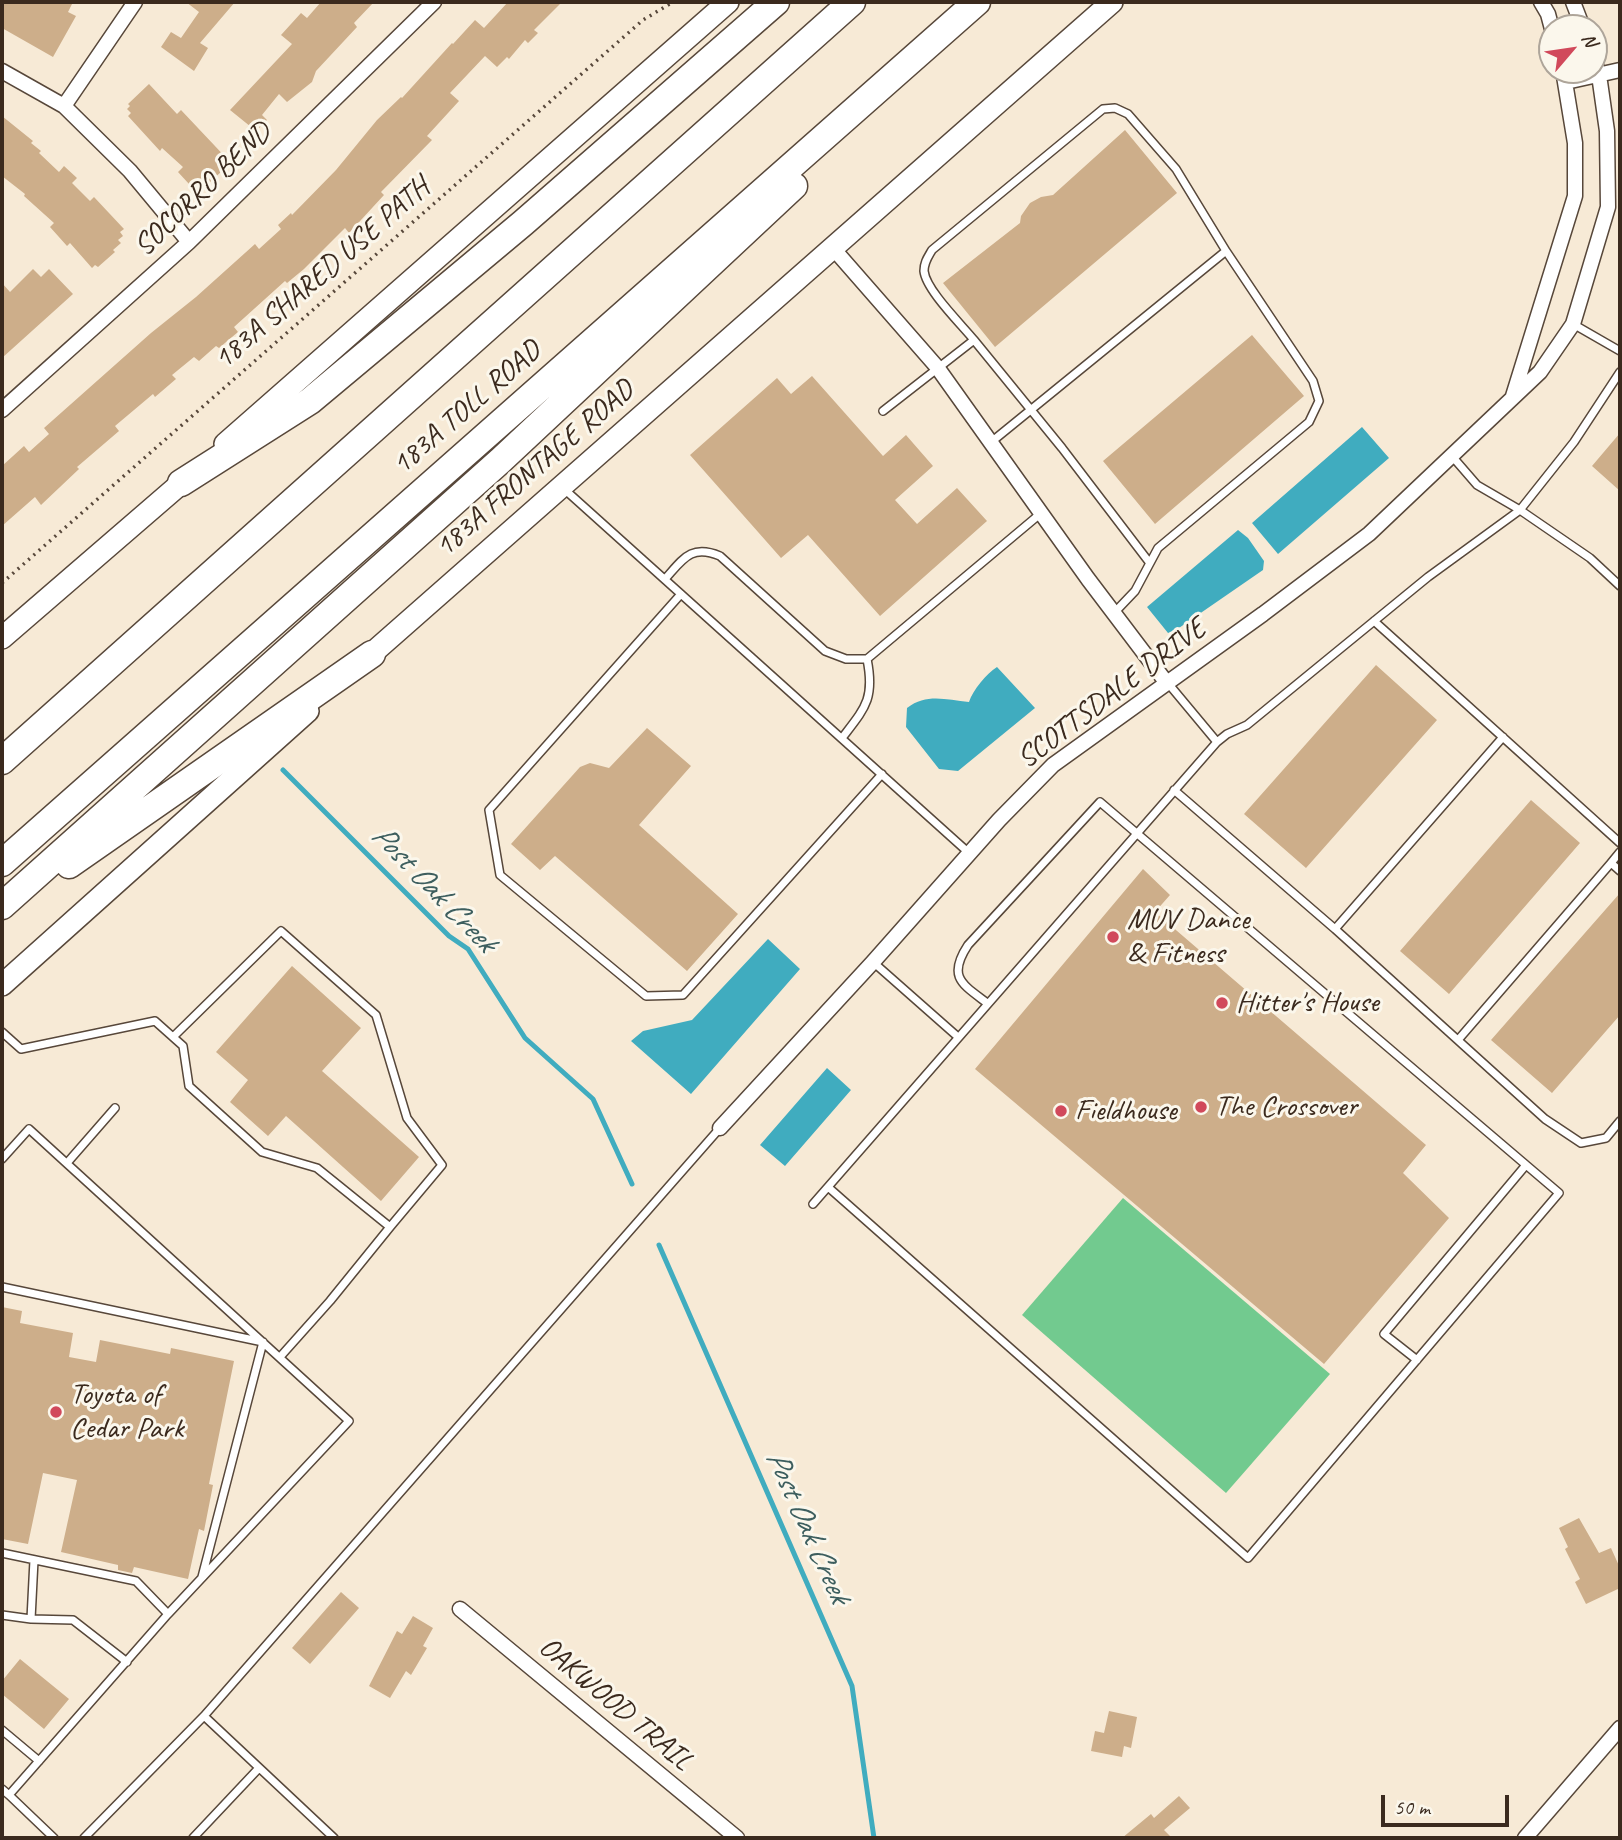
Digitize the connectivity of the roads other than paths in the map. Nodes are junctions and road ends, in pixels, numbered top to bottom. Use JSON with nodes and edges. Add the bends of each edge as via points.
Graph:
{"nodes":[{"id":1,"x":135,"y":2,"type":"edge"},
{"id":2,"x":433,"y":2,"type":"edge"},
{"id":3,"x":728,"y":2,"type":"edge"},
{"id":4,"x":776,"y":2,"type":"edge"},
{"id":5,"x":852,"y":2,"type":"edge"},
{"id":6,"x":977,"y":2,"type":"edge"},
{"id":7,"x":1112,"y":2,"type":"edge"},
{"id":8,"x":922,"y":50,"type":"junction"},
{"id":9,"x":2,"y":71,"type":"edge"},
{"id":10,"x":1566,"y":84,"type":"edge"},
{"id":11,"x":1600,"y":84,"type":"edge"},
{"id":12,"x":64,"y":106,"type":"junction"},
{"id":13,"x":190,"y":242,"type":"junction"},
{"id":14,"x":832,"y":247,"type":"junction"},
{"id":15,"x":1226,"y":251,"type":"junction"},
{"id":16,"x":1573,"y":324,"type":"junction"},
{"id":17,"x":974,"y":340,"type":"junction"},
{"id":18,"x":1620,"y":351,"type":"edge"},
{"id":19,"x":937,"y":367,"type":"junction"},
{"id":20,"x":1620,"y":372,"type":"edge"},
{"id":21,"x":1513,"y":398,"type":"junction"},
{"id":22,"x":2,"y":410,"type":"edge"},
{"id":23,"x":883,"y":411,"type":"dead end"},
{"id":24,"x":1032,"y":411,"type":"junction"},
{"id":25,"x":990,"y":443,"type":"junction"},
{"id":26,"x":1451,"y":455,"type":"junction"},
{"id":27,"x":181,"y":483,"type":"junction"},
{"id":28,"x":561,"y":486,"type":"junction"},
{"id":29,"x":1520,"y":510,"type":"junction"},
{"id":30,"x":1040,"y":513,"type":"junction"},
{"id":31,"x":1149,"y":562,"type":"junction"},
{"id":32,"x":665,"y":579,"type":"junction"},
{"id":33,"x":1620,"y":586,"type":"edge"},
{"id":34,"x":681,"y":594,"type":"junction"},
{"id":35,"x":1114,"y":612,"type":"junction"},
{"id":36,"x":1374,"y":621,"type":"junction"},
{"id":37,"x":2,"y":638,"type":"edge"},
{"id":38,"x":372,"y":653,"type":"junction"},
{"id":39,"x":867,"y":659,"type":"junction"},
{"id":40,"x":1166,"y":682,"type":"junction"},
{"id":41,"x":1503,"y":737,"type":"junction"},
{"id":42,"x":842,"y":738,"type":"junction"},
{"id":43,"x":1217,"y":742,"type":"junction"},
{"id":44,"x":2,"y":761,"type":"edge"},
{"id":45,"x":882,"y":774,"type":"junction"},
{"id":46,"x":1174,"y":790,"type":"junction"},
{"id":47,"x":1135,"y":833,"type":"junction"},
{"id":48,"x":1620,"y":843,"type":"edge"},
{"id":49,"x":1620,"y":852,"type":"edge"},
{"id":50,"x":969,"y":853,"type":"junction"},
{"id":51,"x":2,"y":863,"type":"edge"},
{"id":52,"x":1611,"y":863,"type":"junction"},
{"id":53,"x":1620,"y":871,"type":"edge"},
{"id":54,"x":2,"y":906,"type":"edge"},
{"id":55,"x":2,"y":913,"type":"edge"},
{"id":56,"x":1335,"y":929,"type":"junction"},
{"id":57,"x":873,"y":962,"type":"junction"},
{"id":58,"x":2,"y":985,"type":"edge"},
{"id":59,"x":987,"y":1003,"type":"junction"},
{"id":60,"x":2,"y":1032,"type":"edge"},
{"id":61,"x":173,"y":1037,"type":"junction"},
{"id":62,"x":958,"y":1037,"type":"junction"},
{"id":63,"x":1458,"y":1040,"type":"junction"},
{"id":64,"x":115,"y":1108,"type":"dead end"},
{"id":65,"x":1620,"y":1121,"type":"edge"},
{"id":66,"x":720,"y":1128,"type":"joint"},
{"id":67,"x":2,"y":1159,"type":"edge"},
{"id":68,"x":67,"y":1163,"type":"junction"},
{"id":69,"x":1526,"y":1165,"type":"junction"},
{"id":70,"x":828,"y":1187,"type":"junction"},
{"id":71,"x":813,"y":1204,"type":"dead end"},
{"id":72,"x":390,"y":1227,"type":"junction"},
{"id":73,"x":2,"y":1287,"type":"edge"},
{"id":74,"x":263,"y":1342,"type":"junction"},
{"id":75,"x":280,"y":1357,"type":"junction"},
{"id":76,"x":1417,"y":1360,"type":"junction"},
{"id":77,"x":2,"y":1553,"type":"edge"},
{"id":78,"x":34,"y":1560,"type":"junction"},
{"id":79,"x":201,"y":1579,"type":"junction"},
{"id":80,"x":460,"y":1609,"type":"dead end"},
{"id":81,"x":168,"y":1614,"type":"junction"},
{"id":82,"x":2,"y":1615,"type":"edge"},
{"id":83,"x":31,"y":1619,"type":"junction"},
{"id":84,"x":127,"y":1662,"type":"junction"},
{"id":85,"x":204,"y":1716,"type":"junction"},
{"id":86,"x":1620,"y":1728,"type":"edge"},
{"id":87,"x":2,"y":1730,"type":"edge"},
{"id":88,"x":39,"y":1761,"type":"junction"},
{"id":89,"x":259,"y":1768,"type":"junction"},
{"id":90,"x":2,"y":1788,"type":"edge"},
{"id":91,"x":9,"y":1795,"type":"junction"},
{"id":92,"x":54,"y":1838,"type":"edge"},
{"id":93,"x":84,"y":1838,"type":"edge"},
{"id":94,"x":193,"y":1838,"type":"edge"},
{"id":95,"x":334,"y":1838,"type":"edge"},
{"id":96,"x":737,"y":1838,"type":"edge"},
{"id":97,"x":1525,"y":1838,"type":"edge"}],
"edges":[{"from":1,"to":12,"type":"street"},
{"from":2,"to":13,"type":"street","name":"SOCORRO BEND"},
{"from":3,"to":27,"type":"main road"},
{"from":4,"to":27,"type":"highway","via":[[310,401]]},
{"from":5,"to":44,"type":"highway","name":"183A TOLL ROAD"},
{"from":6,"to":8,"type":"highway","name":"183A TOLL ROAD"},
{"from":7,"to":14,"type":"main road","name":"183A FRONTAGE ROAD"},
{"from":8,"to":51,"type":"highway","name":"183A TOLL ROAD"},
{"from":8,"to":54,"type":"highway","via":[[838,146],[500,461]]},
{"from":9,"to":12,"type":"street"},
{"from":10,"to":21,"type":"street","via":[[1575,143],[1575,196]]},
{"from":11,"to":16,"type":"street","name":"SCOTTSDALE DRIVE","via":[[1607,131],[1608,207]]},
{"from":12,"to":13,"type":"street","via":[[130,171]]},
{"from":13,"to":22,"type":"street","name":"SOCORRO BEND"},
{"from":14,"to":19,"type":"street"},
{"from":14,"to":28,"type":"main road","name":"183A FRONTAGE ROAD"},
{"from":15,"to":17,"type":"lane","via":[[1176,169],[1128,114],[1103,109],[932,250],[926,260],[924,273],[933,290]]},
{"from":15,"to":24,"type":"lane"},
{"from":15,"to":31,"type":"lane","via":[[1313,381],[1319,401],[1309,422],[1158,548]]},
{"from":16,"to":18,"type":"lane"},
{"from":16,"to":21,"type":"street","name":"SCOTTSDALE DRIVE","via":[[1540,372]]},
{"from":17,"to":19,"type":"lane"},
{"from":17,"to":24,"type":"lane"},
{"from":19,"to":23,"type":"lane"},
{"from":19,"to":25,"type":"street"},
{"from":20,"to":29,"type":"lane","via":[[1574,442]]},
{"from":21,"to":26,"type":"street","name":"SCOTTSDALE DRIVE"},
{"from":24,"to":25,"type":"lane"},
{"from":24,"to":31,"type":"lane"},
{"from":25,"to":30,"type":"street"},
{"from":26,"to":29,"type":"lane","via":[[1477,485]]},
{"from":26,"to":40,"type":"street","name":"SCOTTSDALE DRIVE","via":[[1369,534]]},
{"from":27,"to":37,"type":"main road"},
{"from":28,"to":32,"type":"lane"},
{"from":28,"to":38,"type":"main road","name":"183A FRONTAGE ROAD"},
{"from":29,"to":33,"type":"lane","via":[[1590,558]]},
{"from":29,"to":36,"type":"lane"},
{"from":30,"to":35,"type":"street"},
{"from":30,"to":39,"type":"lane"},
{"from":31,"to":35,"type":"lane","via":[[1135,591]]},
{"from":32,"to":34,"type":"lane"},
{"from":32,"to":39,"type":"lane","via":[[687,554],[712,552],[825,651],[846,659]]},
{"from":34,"to":42,"type":"lane"},
{"from":34,"to":45,"type":"lane","via":[[489,810],[500,875],[646,996],[683,995]]},
{"from":35,"to":40,"type":"street"},
{"from":36,"to":41,"type":"lane"},
{"from":36,"to":43,"type":"lane","via":[[1247,725]]},
{"from":38,"to":55,"type":"highway"},
{"from":38,"to":58,"type":"main road","name":"183A FRONTAGE ROAD"},
{"from":39,"to":42,"type":"lane","via":[[871,680],[866,706]]},
{"from":40,"to":43,"type":"lane"},
{"from":40,"to":50,"type":"street","name":"SCOTTSDALE DRIVE","via":[[1053,765]]},
{"from":41,"to":48,"type":"lane"},
{"from":41,"to":56,"type":"lane"},
{"from":42,"to":45,"type":"lane"},
{"from":43,"to":46,"type":"lane"},
{"from":45,"to":50,"type":"lane"},
{"from":46,"to":47,"type":"lane"},
{"from":46,"to":56,"type":"lane"},
{"from":47,"to":59,"type":"lane"},
{"from":47,"to":59,"type":"lane","via":[[1100,802],[968,945],[958,959],[958,973],[965,986]]},
{"from":47,"to":69,"type":"lane"},
{"from":49,"to":52,"type":"lane"},
{"from":50,"to":57,"type":"street","name":"SCOTTSDALE DRIVE"},
{"from":52,"to":53,"type":"lane"},
{"from":52,"to":63,"type":"lane"},
{"from":56,"to":63,"type":"lane"},
{"from":57,"to":62,"type":"lane"},
{"from":57,"to":66,"type":"street","name":"SCOTTSDALE DRIVE"},
{"from":59,"to":62,"type":"lane"},
{"from":60,"to":61,"type":"lane","via":[[22,1049],[155,1021]]},
{"from":61,"to":72,"type":"lane","via":[[183,1046],[188,1086],[262,1152],[317,1168]]},
{"from":61,"to":72,"type":"lane","via":[[281,931],[291,939],[376,1015],[407,1118],[442,1165]]},
{"from":62,"to":70,"type":"lane"},
{"from":63,"to":65,"type":"lane","via":[[1545,1119],[1581,1143],[1606,1138]]},
{"from":64,"to":68,"type":"lane"},
{"from":66,"to":85,"type":"lane"},
{"from":67,"to":68,"type":"lane","via":[[29,1129]]},
{"from":68,"to":74,"type":"lane"},
{"from":69,"to":76,"type":"lane","via":[[1559,1193]]},
{"from":69,"to":76,"type":"lane","via":[[1384,1334]]},
{"from":70,"to":71,"type":"lane"},
{"from":70,"to":76,"type":"lane","via":[[1248,1558]]},
{"from":72,"to":75,"type":"lane"},
{"from":73,"to":74,"type":"lane"},
{"from":74,"to":75,"type":"lane"},
{"from":74,"to":79,"type":"lane"},
{"from":75,"to":79,"type":"lane","via":[[349,1421]]},
{"from":77,"to":78,"type":"lane"},
{"from":78,"to":81,"type":"lane","via":[[136,1581]]},
{"from":78,"to":83,"type":"lane"},
{"from":79,"to":81,"type":"lane"},
{"from":80,"to":96,"type":"street","name":"OAKWOOD TRAIL"},
{"from":81,"to":84,"type":"lane"},
{"from":82,"to":83,"type":"lane"},
{"from":83,"to":84,"type":"lane","via":[[73,1620]]},
{"from":84,"to":88,"type":"lane"},
{"from":85,"to":89,"type":"lane"},
{"from":85,"to":93,"type":"lane"},
{"from":86,"to":97,"type":"street"},
{"from":87,"to":88,"type":"lane"},
{"from":88,"to":91,"type":"lane"},
{"from":89,"to":94,"type":"lane"},
{"from":89,"to":95,"type":"lane"},
{"from":90,"to":91,"type":"lane"},
{"from":91,"to":92,"type":"lane"}]}
